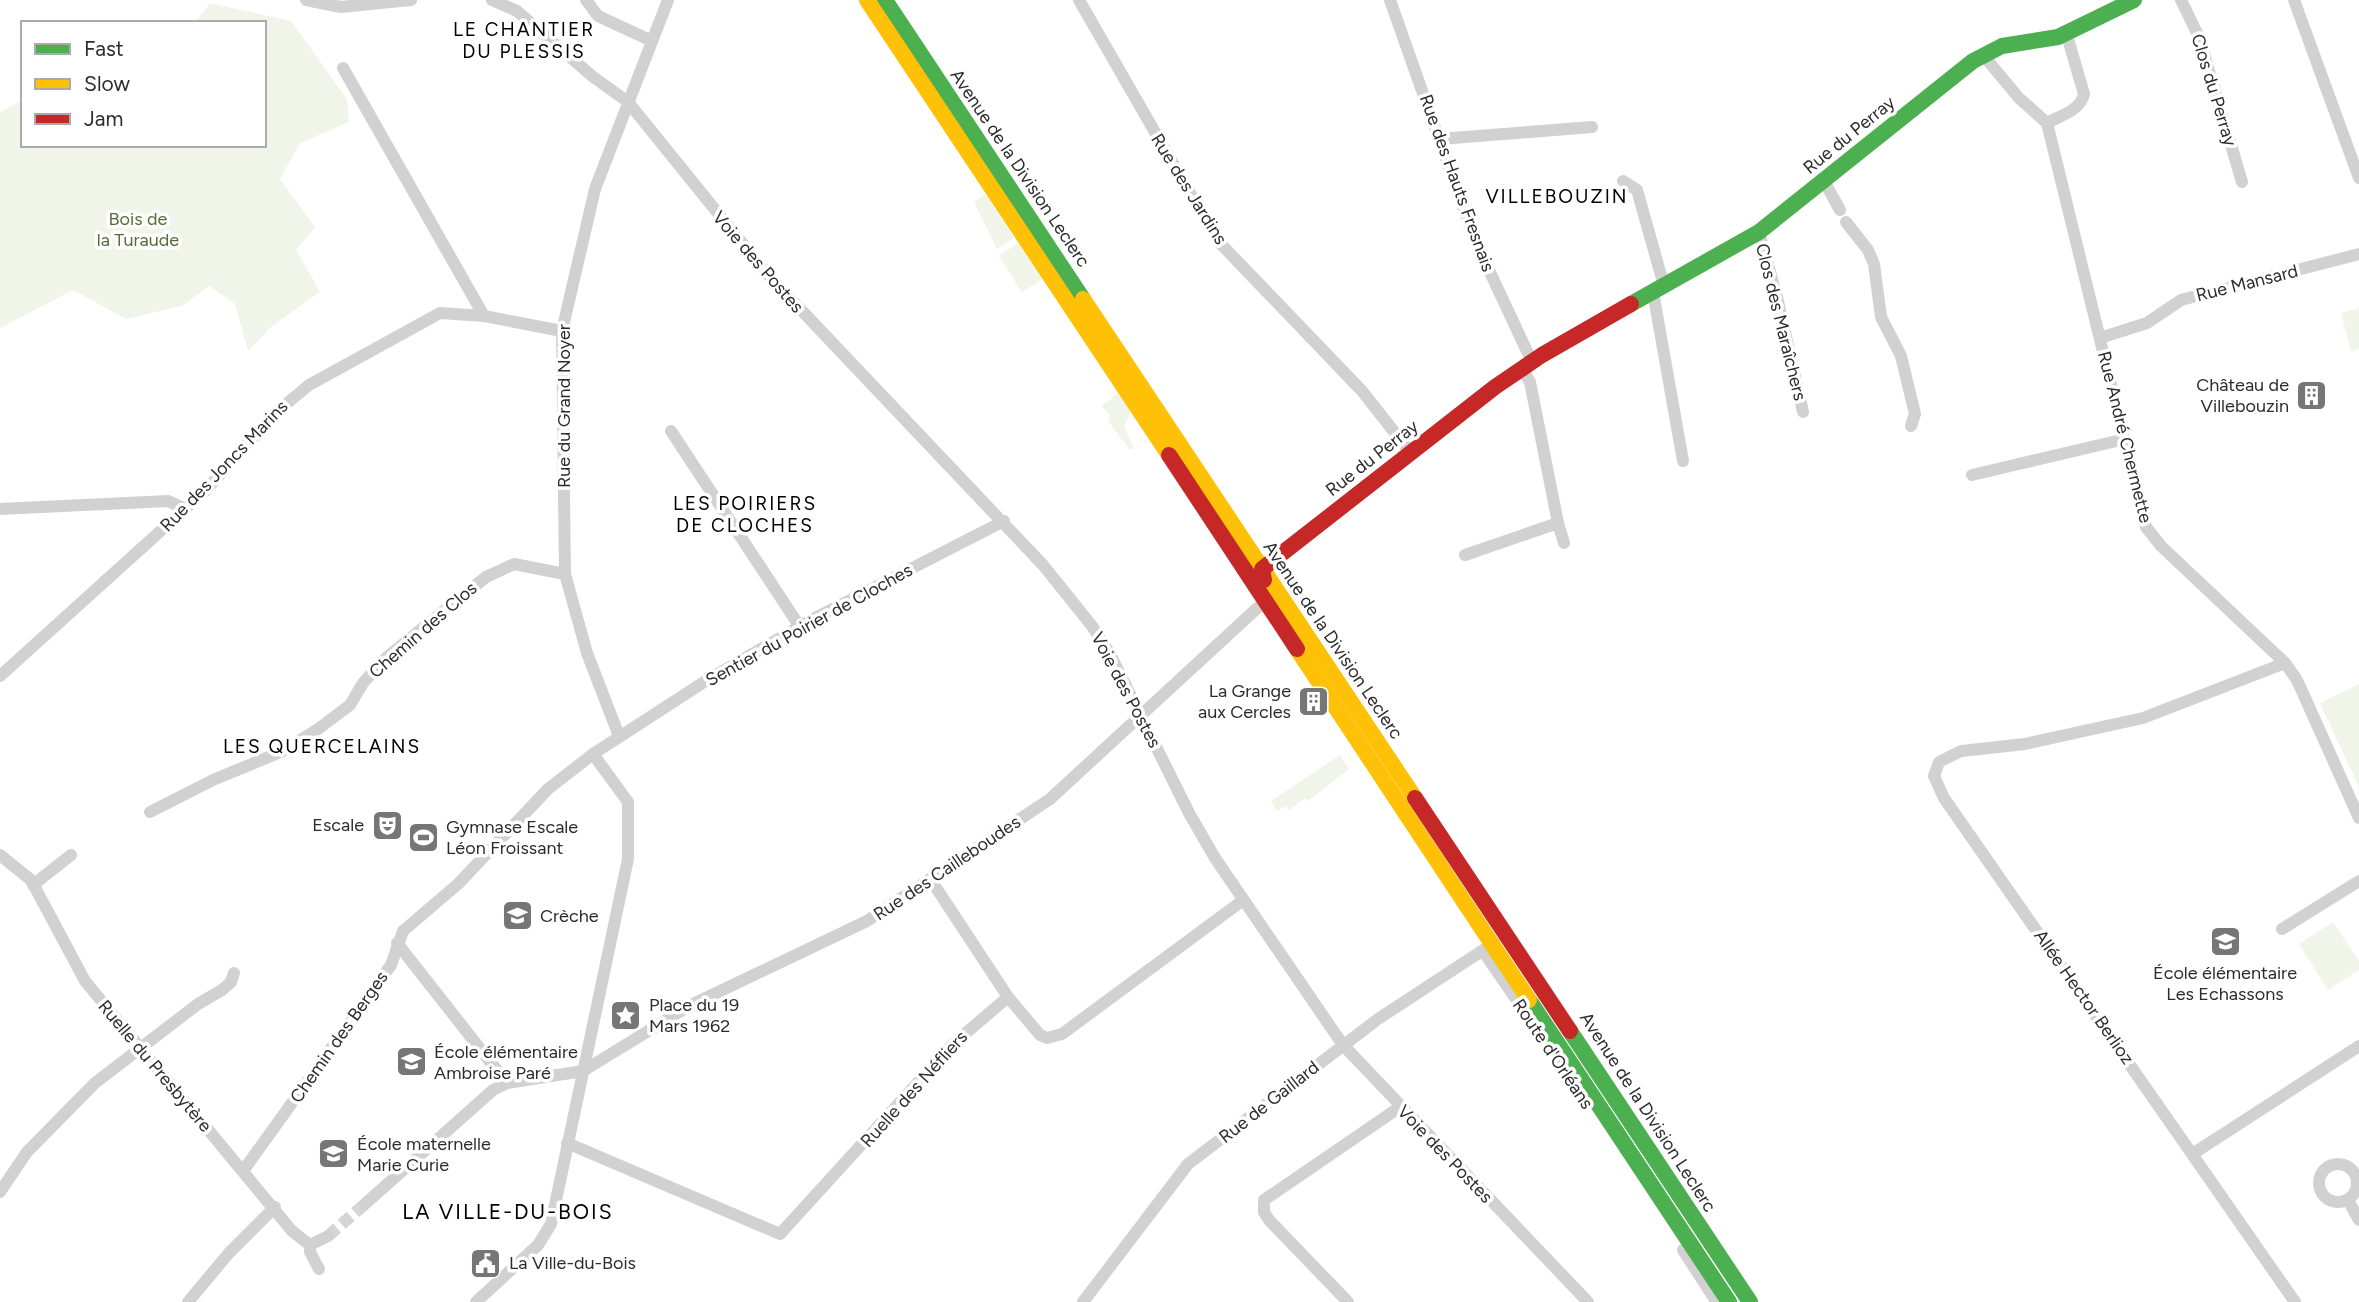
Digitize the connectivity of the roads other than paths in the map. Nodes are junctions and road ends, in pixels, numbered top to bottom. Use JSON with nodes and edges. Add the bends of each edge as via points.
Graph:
{"nodes":[{"id":1,"x":306,"y":0,"type":"edge"},
{"id":2,"x":411,"y":0,"type":"edge"},
{"id":3,"x":492,"y":0,"type":"edge"},
{"id":4,"x":586,"y":0,"type":"edge"},
{"id":5,"x":668,"y":0,"type":"edge"},
{"id":6,"x":867,"y":0,"type":"edge"},
{"id":7,"x":885,"y":0,"type":"edge"},
{"id":8,"x":1079,"y":0,"type":"edge"},
{"id":9,"x":1390,"y":0,"type":"edge"},
{"id":10,"x":2134,"y":0,"type":"edge"},
{"id":11,"x":2181,"y":0,"type":"edge"},
{"id":12,"x":2294,"y":0,"type":"edge"},
{"id":13,"x":2066,"y":32,"type":"junction"},
{"id":14,"x":652,"y":41,"type":"junction"},
{"id":15,"x":1983,"y":55,"type":"junction"},
{"id":16,"x":343,"y":68,"type":"dead end"},
{"id":17,"x":628,"y":102,"type":"junction"},
{"id":18,"x":2047,"y":123,"type":"junction"},
{"id":19,"x":1592,"y":127,"type":"dead end"},
{"id":20,"x":1440,"y":139,"type":"junction"},
{"id":21,"x":2359,"y":178,"type":"edge"},
{"id":22,"x":1623,"y":181,"type":"dead end"},
{"id":23,"x":1824,"y":181,"type":"junction"},
{"id":24,"x":2242,"y":182,"type":"dead end"},
{"id":25,"x":1759,"y":232,"type":"junction"},
{"id":26,"x":2359,"y":254,"type":"edge"},
{"id":27,"x":1658,"y":289,"type":"junction"},
{"id":28,"x":484,"y":316,"type":"junction"},
{"id":29,"x":562,"y":331,"type":"junction"},
{"id":30,"x":2100,"y":338,"type":"junction"},
{"id":31,"x":1532,"y":362,"type":"junction"},
{"id":32,"x":1802,"y":412,"type":"dead end"},
{"id":33,"x":1911,"y":426,"type":"dead end"},
{"id":34,"x":671,"y":431,"type":"dead end"},
{"id":35,"x":2125,"y":439,"type":"junction"},
{"id":36,"x":1410,"y":452,"type":"junction"},
{"id":37,"x":1683,"y":461,"type":"dead end"},
{"id":38,"x":1972,"y":475,"type":"dead end"},
{"id":39,"x":183,"y":508,"type":"junction"},
{"id":40,"x":0,"y":509,"type":"edge"},
{"id":41,"x":1004,"y":521,"type":"junction"},
{"id":42,"x":1559,"y":523,"type":"junction"},
{"id":43,"x":1563,"y":543,"type":"dead end"},
{"id":44,"x":1465,"y":555,"type":"dead end"},
{"id":45,"x":1262,"y":569,"type":"junction"},
{"id":46,"x":565,"y":574,"type":"junction"},
{"id":47,"x":1266,"y":600,"type":"junction"},
{"id":48,"x":800,"y":626,"type":"junction"},
{"id":49,"x":2284,"y":663,"type":"junction"},
{"id":50,"x":0,"y":676,"type":"edge"},
{"id":51,"x":1140,"y":717,"type":"junction"},
{"id":52,"x":618,"y":736,"type":"junction"},
{"id":53,"x":593,"y":754,"type":"junction"},
{"id":54,"x":150,"y":812,"type":"dead end"},
{"id":55,"x":2359,"y":818,"type":"edge"},
{"id":56,"x":0,"y":855,"type":"edge"},
{"id":57,"x":71,"y":855,"type":"dead end"},
{"id":58,"x":932,"y":880,"type":"junction"},
{"id":59,"x":2359,"y":881,"type":"edge"},
{"id":60,"x":33,"y":885,"type":"junction"},
{"id":61,"x":1242,"y":901,"type":"junction"},
{"id":62,"x":2282,"y":929,"type":"dead end"},
{"id":63,"x":397,"y":943,"type":"junction"},
{"id":64,"x":1488,"y":947,"type":"junction"},
{"id":65,"x":233,"y":973,"type":"dead end"},
{"id":66,"x":1009,"y":997,"type":"junction"},
{"id":67,"x":1343,"y":1045,"type":"junction"},
{"id":68,"x":2359,"y":1046,"type":"edge"},
{"id":69,"x":139,"y":1048,"type":"junction"},
{"id":70,"x":588,"y":1048,"type":"junction"},
{"id":71,"x":604,"y":1059,"type":"junction"},
{"id":72,"x":583,"y":1071,"type":"junction"},
{"id":73,"x":507,"y":1083,"type":"junction"},
{"id":74,"x":1399,"y":1107,"type":"junction"},
{"id":75,"x":567,"y":1143,"type":"junction"},
{"id":76,"x":2194,"y":1153,"type":"junction"},
{"id":77,"x":1624,"y":1158,"type":"junction"},
{"id":78,"x":243,"y":1171,"type":"junction"},
{"id":79,"x":1647,"y":1180,"type":"junction"},
{"id":80,"x":0,"y":1192,"type":"edge"},
{"id":81,"x":2348,"y":1200,"type":"dead end"},
{"id":82,"x":365,"y":1204,"type":"tunnel mouth"},
{"id":83,"x":275,"y":1207,"type":"junction"},
{"id":84,"x":2359,"y":1220,"type":"edge"},
{"id":85,"x":328,"y":1236,"type":"tunnel mouth"},
{"id":86,"x":310,"y":1245,"type":"junction"},
{"id":87,"x":319,"y":1269,"type":"dead end"},
{"id":88,"x":1727,"y":1299,"type":"edge"},
{"id":89,"x":188,"y":1302,"type":"edge"},
{"id":90,"x":477,"y":1302,"type":"edge"},
{"id":91,"x":1083,"y":1302,"type":"edge"},
{"id":92,"x":1348,"y":1302,"type":"edge"},
{"id":93,"x":1588,"y":1302,"type":"edge"},
{"id":94,"x":1750,"y":1302,"type":"edge"},
{"id":95,"x":2295,"y":1302,"type":"edge"}],
"edges":[{"from":1,"to":2,"type":"street","via":[[341,7]]},
{"from":3,"to":17,"type":"street","name":"Voie des Postes","via":[[517,11]]},
{"from":4,"to":14,"type":"street","via":[[598,16]]},
{"from":5,"to":14,"type":"street","name":"Rue du Grand Noyer"},
{"from":6,"to":47,"type":"main road","name":"Avenue de la Division Leclerc"},
{"from":7,"to":45,"type":"main road","name":"Avenue de la Division Leclerc"},
{"from":8,"to":36,"type":"street","name":"Rue des Jardins","via":[[1217,240],[1362,391]]},
{"from":9,"to":20,"type":"street","name":"Rue des Hauts Fresnais"},
{"from":10,"to":13,"type":"main road","name":"Rue du Perray"},
{"from":11,"to":24,"type":"street","name":"Clos du Perray","via":[[2199,37]]},
{"from":12,"to":21,"type":"street"},
{"from":13,"to":15,"type":"main road","name":"Rue du Perray","via":[[2002,46]]},
{"from":13,"to":18,"type":"street","via":[[2084,94],[2075,108]]},
{"from":14,"to":17,"type":"street","name":"Rue du Grand Noyer"},
{"from":15,"to":18,"type":"street"},
{"from":15,"to":23,"type":"main road","name":"Rue du Perray"},
{"from":16,"to":28,"type":"street"},
{"from":17,"to":29,"type":"street","name":"Rue du Grand Noyer","via":[[595,189]]},
{"from":17,"to":41,"type":"street","name":"Voie des Postes","via":[[794,305]]},
{"from":18,"to":30,"type":"street","name":"Rue André Chermette"},
{"from":19,"to":20,"type":"street"},
{"from":20,"to":31,"type":"street","name":"Rue des Hauts Fresnais","via":[[1474,238]]},
{"from":22,"to":27,"type":"street","via":[[1637,190]]},
{"from":23,"to":25,"type":"main road","name":"Rue du Perray"},
{"from":23,"to":33,"type":"street","via":[[1874,264],[1881,317],[1901,356],[1915,414]]},
{"from":25,"to":27,"type":"main road","name":"Rue du Perray"},
{"from":25,"to":32,"type":"street","name":"Clos des Maraîchers"},
{"from":26,"to":30,"type":"street","name":"Rue Mansard","via":[[2181,300],[2147,323]]},
{"from":27,"to":31,"type":"main road","name":"Rue du Perray"},
{"from":27,"to":37,"type":"street"},
{"from":28,"to":29,"type":"street","name":"Rue des Joncs Marins"},
{"from":28,"to":39,"type":"street","name":"Rue des Joncs Marins","via":[[432,316],[309,384]]},
{"from":29,"to":46,"type":"street","name":"Rue du Grand Noyer"},
{"from":30,"to":35,"type":"street","name":"Rue André Chermette"},
{"from":31,"to":36,"type":"main road","name":"Rue du Perray"},
{"from":31,"to":42,"type":"street","name":"Rue des Hauts Fresnais","via":[[1530,382]]},
{"from":34,"to":48,"type":"street"},
{"from":35,"to":38,"type":"street"},
{"from":35,"to":49,"type":"street","name":"Rue André Chermette","via":[[2146,527]]},
{"from":36,"to":45,"type":"main road","name":"Rue du Perray"},
{"from":39,"to":40,"type":"street","via":[[168,501]]},
{"from":39,"to":50,"type":"street","name":"Rue des Joncs Marins"},
{"from":41,"to":48,"type":"street","name":"Sentier du Poirier de Cloches"},
{"from":41,"to":51,"type":"street","name":"Voie des Postes","via":[[1092,626]]},
{"from":42,"to":43,"type":"street","name":"Rue des Hauts Fresnais"},
{"from":42,"to":44,"type":"street"},
{"from":45,"to":47,"type":"main road"},
{"from":45,"to":94,"type":"main road","name":"Avenue de la Division Leclerc"},
{"from":46,"to":52,"type":"street","name":"Rue du Grand Noyer","via":[[587,653]]},
{"from":46,"to":54,"type":"street","name":"Chemin des Clos","via":[[525,564],[493,573],[386,658],[350,705],[318,729],[283,751]]},
{"from":47,"to":51,"type":"street","name":"Rue des Cailleboudes"},
{"from":47,"to":64,"type":"main road","name":"Avenue de la Division Leclerc"},
{"from":48,"to":52,"type":"street","name":"Sentier du Poirier de Cloches"},
{"from":49,"to":55,"type":"street","name":"Rue André Chermette","via":[[2297,680]]},
{"from":49,"to":76,"type":"street","name":"Allée Hector Berlioz","via":[[2143,718],[2025,744],[1961,751],[1939,762],[1934,776],[1944,799]]},
{"from":51,"to":58,"type":"street","name":"Rue des Cailleboudes","via":[[1050,799]]},
{"from":51,"to":61,"type":"street","name":"Voie des Postes","via":[[1189,813]]},
{"from":52,"to":53,"type":"street","name":"Chemin des Berges"},
{"from":53,"to":63,"type":"street","name":"Chemin des Berges","via":[[548,789],[458,884],[403,931]]},
{"from":53,"to":70,"type":"street","via":[[625,797],[630,815],[624,885]]},
{"from":56,"to":60,"type":"street","name":"Ruelle du Presbytère"},
{"from":57,"to":60,"type":"street"},
{"from":58,"to":66,"type":"street"},
{"from":58,"to":71,"type":"street","name":"Rue des Cailleboudes","via":[[867,921],[689,1006]]},
{"from":59,"to":62,"type":"street"},
{"from":60,"to":69,"type":"street","name":"Ruelle du Presbytère","via":[[85,981]]},
{"from":61,"to":66,"type":"street","via":[[1062,1034],[1040,1035]]},
{"from":61,"to":67,"type":"street","name":"Voie des Postes"},
{"from":63,"to":73,"type":"street"},
{"from":63,"to":78,"type":"street","name":"Chemin des Berges","via":[[391,965]]},
{"from":64,"to":67,"type":"street","name":"Rue de Gaillard"},
{"from":64,"to":77,"type":"street","name":"Route d'Orléans"},
{"from":64,"to":79,"type":"main road","name":"Avenue de la Division Leclerc"},
{"from":65,"to":69,"type":"street","via":[[222,990]]},
{"from":66,"to":75,"type":"street","name":"Ruelle des Néfliers","via":[[953,1044],[780,1234]]},
{"from":67,"to":74,"type":"street","name":"Voie des Postes"},
{"from":67,"to":91,"type":"street","name":"Rue de Gaillard","via":[[1188,1164]]},
{"from":68,"to":76,"type":"street"},
{"from":69,"to":78,"type":"street","name":"Ruelle du Presbytère"},
{"from":69,"to":80,"type":"street","via":[[52,1124]]},
{"from":70,"to":71,"type":"street"},
{"from":70,"to":72,"type":"street"},
{"from":71,"to":72,"type":"street","name":"Rue des Cailleboudes"},
{"from":72,"to":73,"type":"street"},
{"from":72,"to":75,"type":"street"},
{"from":73,"to":82,"type":"street","via":[[493,1090]]},
{"from":74,"to":92,"type":"street","via":[[1264,1200],[1266,1216]]},
{"from":74,"to":93,"type":"street","name":"Voie des Postes"},
{"from":75,"to":90,"type":"street","via":[[554,1215],[546,1234]]},
{"from":76,"to":95,"type":"street","name":"Allée Hector Berlioz"},
{"from":77,"to":79,"type":"street","name":"Route d'Orléans"},
{"from":77,"to":88,"type":"street","name":"Route d'Orléans","via":[[1716,1301]]},
{"from":78,"to":83,"type":"street","name":"Ruelle du Presbytère"},
{"from":79,"to":88,"type":"main road","name":"Avenue de la Division Leclerc"},
{"from":81,"to":84,"type":"street"},
{"from":83,"to":86,"type":"street","name":"Ruelle du Presbytère","via":[[292,1231]]},
{"from":83,"to":89,"type":"street"},
{"from":85,"to":86,"type":"street"},
{"from":86,"to":87,"type":"street","name":"Ruelle du Presbytère"}]}
